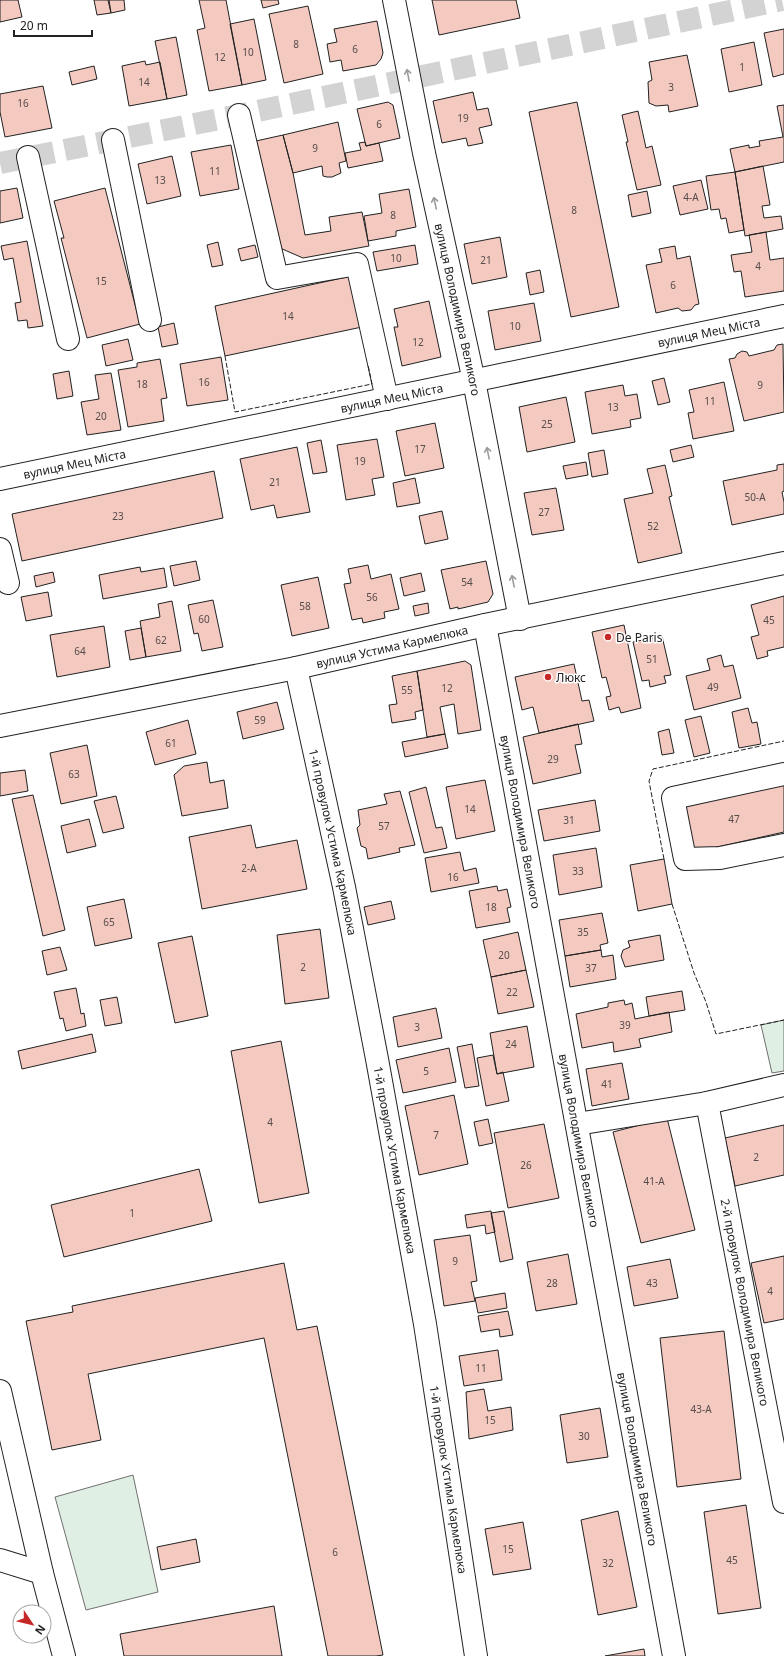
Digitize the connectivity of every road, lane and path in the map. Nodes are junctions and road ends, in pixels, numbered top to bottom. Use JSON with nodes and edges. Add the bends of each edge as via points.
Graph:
{"nodes":[{"id":1,"x":394,"y":0,"type":"edge"},
{"id":2,"x":239,"y":115,"type":"dead end"},
{"id":3,"x":113,"y":140,"type":"dead end"},
{"id":4,"x":28,"y":157,"type":"dead end"},
{"id":5,"x":784,"y":316,"type":"edge"},
{"id":6,"x":150,"y":320,"type":"dead end"},
{"id":7,"x":68,"y":339,"type":"dead end"},
{"id":8,"x":474,"y":381,"type":"junction"},
{"id":9,"x":387,"y":399,"type":"junction"},
{"id":10,"x":0,"y":480,"type":"edge"},
{"id":11,"x":0,"y":549,"type":"edge"},
{"id":12,"x":784,"y":563,"type":"edge"},
{"id":13,"x":8,"y":583,"type":"dead end"},
{"id":14,"x":520,"y":619,"type":"junction"},
{"id":15,"x":485,"y":625,"type":"junction"},
{"id":16,"x":296,"y":668,"type":"junction"},
{"id":17,"x":0,"y":726,"type":"edge"},
{"id":18,"x":784,"y":774,"type":"edge"},
{"id":19,"x":784,"y":845,"type":"edge"},
{"id":20,"x":784,"y":1085,"type":"edge"},
{"id":21,"x":707,"y":1103,"type":"junction"},
{"id":22,"x":577,"y":1124,"type":"junction"},
{"id":23,"x":0,"y":1391,"type":"edge"},
{"id":24,"x":784,"y":1502,"type":"edge"},
{"id":25,"x":0,"y":1560,"type":"edge"},
{"id":26,"x":42,"y":1573,"type":"junction"},
{"id":27,"x":64,"y":1656,"type":"edge"},
{"id":28,"x":476,"y":1656,"type":"edge"},
{"id":29,"x":674,"y":1656,"type":"edge"}],
"edges":[{"from":8,"to":1,"type":"street","name":"вулиця Володимира Великого","one_way":true,"via":[[424,153]]},
{"from":2,"to":9,"type":"street","via":[[277,278],[357,264]]},
{"from":3,"to":6,"type":"street"},
{"from":4,"to":7,"type":"street"},
{"from":5,"to":8,"type":"street","name":"вулиця Мец Міста"},
{"from":8,"to":9,"type":"street","name":"вулиця Мец Міста"},
{"from":14,"to":8,"type":"street","name":"вулиця Володимира Великого","one_way":true},
{"from":9,"to":10,"type":"street","name":"вулиця Мец Міста"},
{"from":11,"to":13,"type":"street"},
{"from":12,"to":14,"type":"street","name":"вулиця Устима Кармелюка"},
{"from":14,"to":15,"type":"street","name":"вулиця Устима Кармелюка"},
{"from":15,"to":16,"type":"street","name":"вулиця Устима Кармелюка"},
{"from":15,"to":22,"type":"street","name":"вулиця Володимира Великого"},
{"from":16,"to":17,"type":"street","name":"вулиця Устима Кармелюка"},
{"from":16,"to":28,"type":"street","name":"1-й провулок Устима Кармелюка","via":[[344,887],[377,1059],[425,1324]]},
{"from":18,"to":19,"type":"street","via":[[672,798],[685,859],[720,858]]},
{"from":20,"to":21,"type":"street"},
{"from":21,"to":22,"type":"street"},
{"from":21,"to":24,"type":"street","name":"2-й провулок Володимира Великого"},
{"from":22,"to":29,"type":"street","name":"вулиця Володимира Великого"},
{"from":23,"to":26,"type":"street"},
{"from":25,"to":26,"type":"street"},
{"from":26,"to":27,"type":"street"}]}
